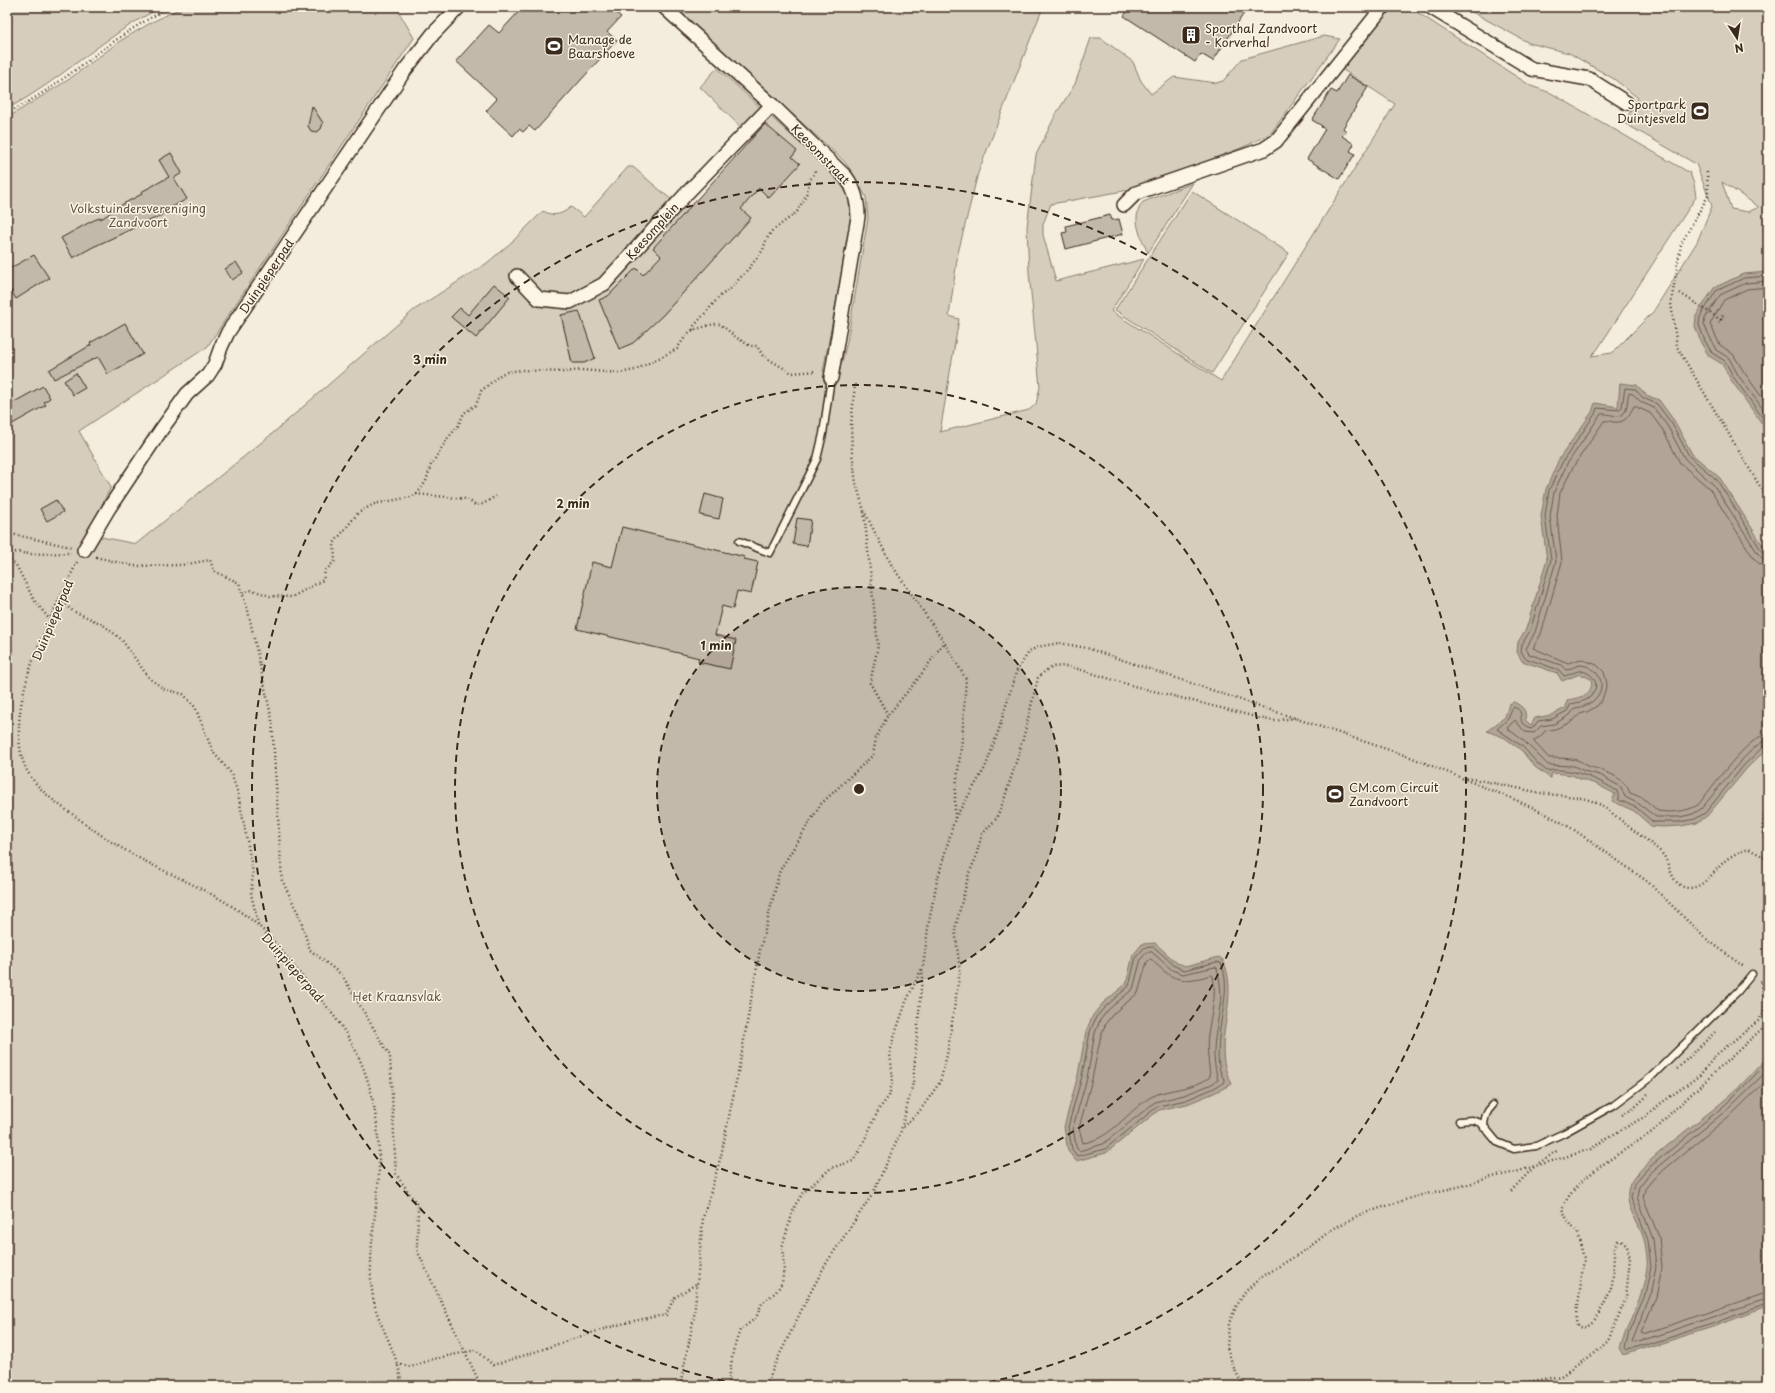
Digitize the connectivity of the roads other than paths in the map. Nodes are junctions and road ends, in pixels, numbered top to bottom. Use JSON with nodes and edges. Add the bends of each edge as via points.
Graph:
{"nodes":[{"id":1,"x":459,"y":7,"type":"edge"},
{"id":2,"x":664,"y":7,"type":"edge"},
{"id":3,"x":1383,"y":7,"type":"edge"},
{"id":4,"x":1430,"y":7,"type":"edge"},
{"id":5,"x":1627,"y":103,"type":"dead end"},
{"id":6,"x":772,"y":106,"type":"junction"},
{"id":7,"x":1124,"y":204,"type":"dead end"},
{"id":8,"x":517,"y":276,"type":"dead end"},
{"id":9,"x":826,"y":375,"type":"joint"},
{"id":10,"x":739,"y":541,"type":"dead end"},
{"id":11,"x":83,"y":552,"type":"road end"},
{"id":12,"x":1752,"y":974,"type":"road end"},
{"id":13,"x":1493,"y":1105,"type":"dead end"},
{"id":14,"x":1459,"y":1122,"type":"dead end"},
{"id":15,"x":1484,"y":1128,"type":"junction"}],
"edges":[{"from":1,"to":11,"type":"street","name":"Duinpieperpad","via":[[432,34],[405,70],[228,332],[208,375],[187,394],[161,430]]},
{"from":2,"to":6,"type":"street","name":"Keesomstraat"},
{"from":3,"to":7,"type":"street","via":[[1276,141],[1264,149],[1136,193]]},
{"from":4,"to":5,"type":"street","via":[[1532,69],[1589,79]]},
{"from":6,"to":8,"type":"street","name":"Keesomplein","via":[[687,193],[604,284],[570,302],[539,299]]},
{"from":6,"to":9,"type":"street","name":"Keesomstraat","via":[[846,177],[852,185],[858,206],[858,217]]},
{"from":9,"to":10,"type":"lane","via":[[823,434],[817,459],[770,553]]},
{"from":12,"to":15,"type":"lane","via":[[1651,1077],[1614,1105],[1536,1146],[1508,1147],[1497,1142]]},
{"from":13,"to":15,"type":"lane","via":[[1484,1118]]},
{"from":14,"to":15,"type":"lane","via":[[1472,1120],[1482,1124]]}]}
